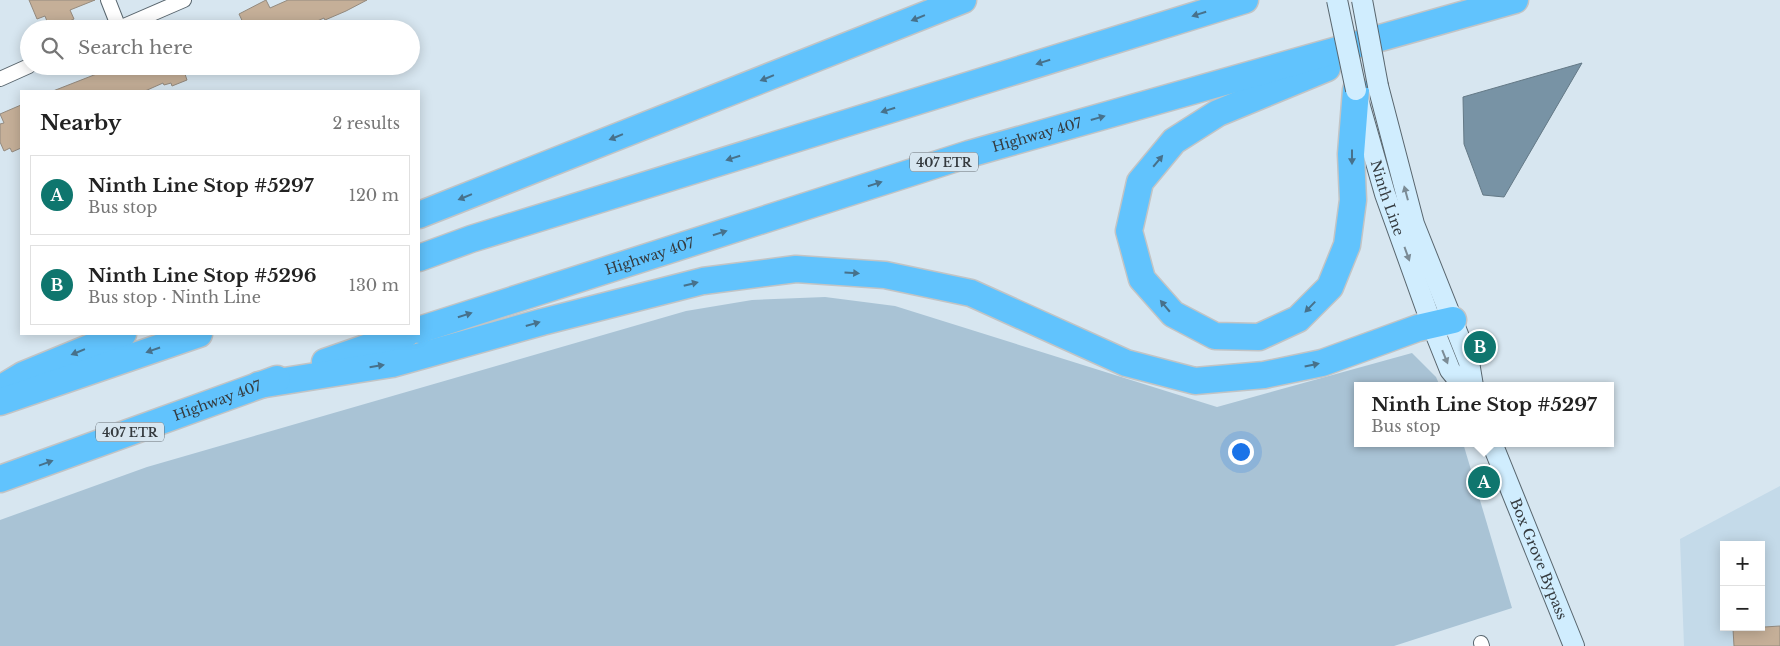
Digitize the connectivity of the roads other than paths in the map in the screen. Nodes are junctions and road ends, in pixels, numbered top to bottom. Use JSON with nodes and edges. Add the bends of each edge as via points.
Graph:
{"nodes":[{"id":1,"x":108,"y":0,"type":"edge"},
{"id":2,"x":184,"y":0,"type":"edge"},
{"id":3,"x":963,"y":0,"type":"edge"},
{"id":4,"x":1245,"y":0,"type":"edge"},
{"id":5,"x":1337,"y":0,"type":"edge"},
{"id":6,"x":1362,"y":0,"type":"edge"},
{"id":7,"x":1516,"y":0,"type":"edge"},
{"id":8,"x":1475,"y":12,"type":"junction"},
{"id":9,"x":115,"y":20,"type":"edge"},
{"id":10,"x":137,"y":20,"type":"edge"},
{"id":11,"x":20,"y":70,"type":"edge"},
{"id":12,"x":0,"y":79,"type":"edge"},
{"id":13,"x":1367,"y":88,"type":"junction"},
{"id":14,"x":420,"y":215,"type":"edge"},
{"id":15,"x":420,"y":258,"type":"edge"},
{"id":16,"x":1443,"y":323,"type":"junction"},
{"id":17,"x":420,"y":330,"type":"edge"},
{"id":18,"x":121,"y":335,"type":"edge"},
{"id":19,"x":196,"y":335,"type":"edge"},
{"id":20,"x":403,"y":335,"type":"edge"},
{"id":21,"x":1460,"y":382,"type":"edge"},
{"id":22,"x":1472,"y":382,"type":"edge"},
{"id":23,"x":259,"y":385,"type":"junction"},
{"id":24,"x":0,"y":389,"type":"edge"},
{"id":25,"x":0,"y":402,"type":"edge"},
{"id":26,"x":1494,"y":447,"type":"edge"},
{"id":27,"x":0,"y":479,"type":"edge"},
{"id":28,"x":1574,"y":646,"type":"edge"}],
"edges":[{"from":1,"to":9,"type":"street"},
{"from":2,"to":10,"type":"street"},
{"from":3,"to":14,"type":"highway","one_way":true},
{"from":4,"to":15,"type":"highway","one_way":true,"via":[[480,236]]},
{"from":5,"to":13,"type":"main road","name":"Ninth Line","bridge":true},
{"from":6,"to":13,"type":"main road","name":"Ninth Line","bridge":true},
{"from":7,"to":8,"type":"highway","name":"Highway 407","number":"407 ETR"},
{"from":13,"to":8,"type":"highway","one_way":true,"via":[[1351,154],[1353,200],[1347,246],[1330,287],[1298,319],[1259,337],[1215,336],[1173,314],[1142,278],[1129,231],[1140,182],[1174,141],[1218,113],[1414,33]]},
{"from":17,"to":8,"type":"highway","name":"Highway 407","number":"407 ETR","one_way":true,"via":[[969,154]]},
{"from":11,"to":12,"type":"street"},
{"from":13,"to":16,"type":"main road","name":"Ninth Line","via":[[1414,224]]},
{"from":16,"to":21,"type":"main road","name":"Ninth Line","one_way":true,"via":[[1450,370]]},
{"from":16,"to":22,"type":"main road","name":"Ninth Line","via":[[1469,362]]},
{"from":23,"to":16,"type":"highway","one_way":true,"via":[[392,364],[703,282],[796,269],[885,275],[971,293],[1126,363],[1195,381],[1264,375],[1322,363],[1418,328]]},
{"from":18,"to":24,"type":"highway","one_way":true,"via":[[23,375]]},
{"from":19,"to":25,"type":"highway","one_way":true},
{"from":20,"to":23,"type":"highway","name":"Highway 407","number":"407 ETR"},
{"from":27,"to":23,"type":"highway","name":"Highway 407","number":"407 ETR","one_way":true},
{"from":26,"to":28,"type":"main road","name":"Box Grove Bypass"}]}
